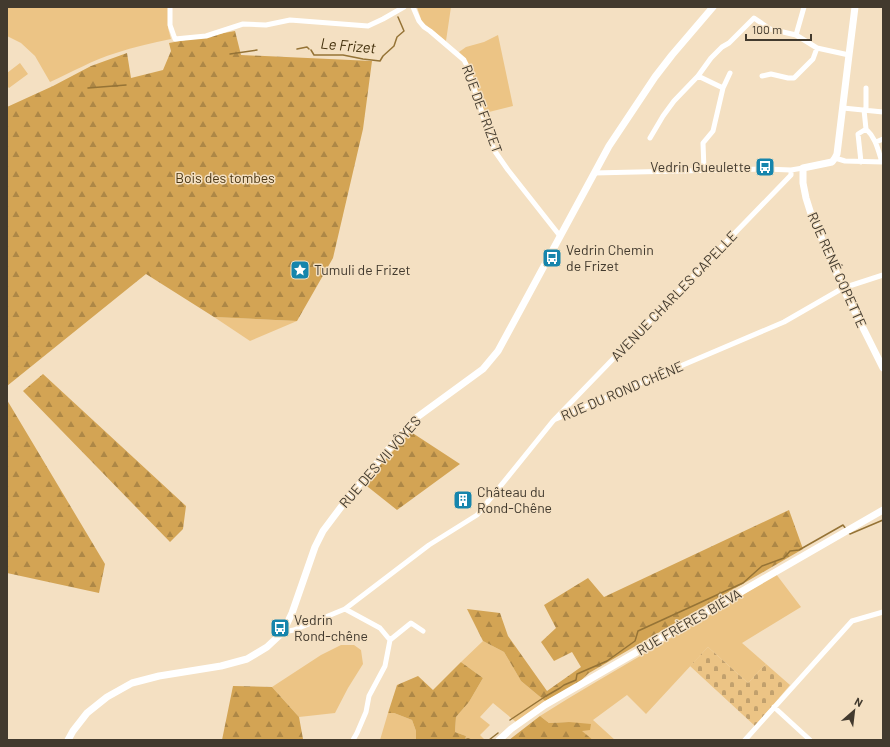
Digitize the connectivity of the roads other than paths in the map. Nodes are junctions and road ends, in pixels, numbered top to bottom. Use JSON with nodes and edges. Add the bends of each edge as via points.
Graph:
{"nodes":[{"id":1,"x":170,"y":7,"type":"edge"},
{"id":2,"x":404,"y":7,"type":"edge"},
{"id":3,"x":413,"y":7,"type":"edge"},
{"id":4,"x":713,"y":7,"type":"edge"},
{"id":5,"x":804,"y":7,"type":"edge"},
{"id":6,"x":856,"y":7,"type":"edge"},
{"id":7,"x":796,"y":35,"type":"junction"},
{"id":8,"x":817,"y":48,"type":"junction"},
{"id":9,"x":849,"y":55,"type":"junction"},
{"id":10,"x":730,"y":73,"type":"dead end"},
{"id":11,"x":698,"y":76,"type":"junction"},
{"id":12,"x":762,"y":76,"type":"dead end"},
{"id":13,"x":723,"y":88,"type":"junction"},
{"id":14,"x":866,"y":88,"type":"dead end"},
{"id":15,"x":843,"y":108,"type":"junction"},
{"id":16,"x":865,"y":110,"type":"junction"},
{"id":17,"x":883,"y":112,"type":"edge"},
{"id":18,"x":866,"y":129,"type":"junction"},
{"id":19,"x":650,"y":138,"type":"dead end"},
{"id":20,"x":883,"y":139,"type":"edge"},
{"id":21,"x":876,"y":142,"type":"junction"},
{"id":22,"x":835,"y":158,"type":"junction"},
{"id":23,"x":861,"y":162,"type":"junction"},
{"id":24,"x":883,"y":162,"type":"edge"},
{"id":25,"x":803,"y":168,"type":"junction"},
{"id":26,"x":704,"y":170,"type":"junction"},
{"id":27,"x":791,"y":170,"type":"junction"},
{"id":28,"x":594,"y":173,"type":"junction"},
{"id":29,"x":560,"y":236,"type":"junction"},
{"id":30,"x":883,"y":275,"type":"edge"},
{"id":31,"x":843,"y":288,"type":"junction"},
{"id":32,"x":883,"y":368,"type":"edge"},
{"id":33,"x":554,"y":420,"type":"junction"},
{"id":34,"x":883,"y":510,"type":"edge"},
{"id":35,"x":345,"y":609,"type":"junction"},
{"id":36,"x":883,"y":612,"type":"edge"},
{"id":37,"x":423,"y":631,"type":"dead end"},
{"id":38,"x":283,"y":632,"type":"junction"},
{"id":39,"x":390,"y":640,"type":"junction"},
{"id":40,"x":774,"y":707,"type":"junction"},
{"id":41,"x":68,"y":740,"type":"edge"},
{"id":42,"x":352,"y":740,"type":"edge"},
{"id":43,"x":499,"y":740,"type":"edge"},
{"id":44,"x":745,"y":740,"type":"edge"},
{"id":45,"x":810,"y":740,"type":"edge"}],
"edges":[{"from":1,"to":2,"type":"street","via":[[170,25],[175,39],[206,36],[243,24],[266,25],[290,20],[368,26]]},
{"from":3,"to":29,"type":"street","name":"RUE DE FRIZET","via":[[424,27],[464,60],[494,150]]},
{"from":4,"to":28,"type":"street","name":"RUE DES VII VÔYES","via":[[655,76]]},
{"from":5,"to":7,"type":"street"},
{"from":6,"to":9,"type":"street"},
{"from":7,"to":8,"type":"street"},
{"from":7,"to":11,"type":"street","via":[[770,29],[754,18],[711,58]]},
{"from":8,"to":9,"type":"street"},
{"from":8,"to":12,"type":"street","via":[[813,59],[794,78],[771,74]]},
{"from":9,"to":15,"type":"street"},
{"from":10,"to":13,"type":"street"},
{"from":11,"to":13,"type":"street"},
{"from":11,"to":19,"type":"street","via":[[674,100]]},
{"from":13,"to":26,"type":"street","via":[[713,131],[703,143]]},
{"from":14,"to":16,"type":"street"},
{"from":15,"to":16,"type":"street"},
{"from":15,"to":22,"type":"street","via":[[838,154]]},
{"from":16,"to":17,"type":"street"},
{"from":16,"to":18,"type":"street"},
{"from":18,"to":21,"type":"street"},
{"from":18,"to":23,"type":"street","via":[[858,134]]},
{"from":20,"to":21,"type":"street"},
{"from":21,"to":24,"type":"street"},
{"from":22,"to":23,"type":"street"},
{"from":22,"to":25,"type":"street","via":[[832,162]]},
{"from":23,"to":24,"type":"street"},
{"from":25,"to":27,"type":"street"},
{"from":25,"to":31,"type":"street","name":"RUE RENÉ COPETTE","via":[[803,183],[811,214]]},
{"from":26,"to":27,"type":"street"},
{"from":26,"to":28,"type":"street"},
{"from":27,"to":33,"type":"street","name":"AVENUE CHARLES CAPELLE","via":[[791,175]]},
{"from":28,"to":29,"type":"street","name":"RUE DES VII VÔYES"},
{"from":29,"to":38,"type":"street","name":"RUE DES VII VÔYES","via":[[498,351],[483,369],[416,418],[327,526],[315,547]]},
{"from":30,"to":31,"type":"street","name":"RUE DU ROND CHÊNE"},
{"from":31,"to":32,"type":"street","name":"RUE RENÉ COPETTE"},
{"from":31,"to":33,"type":"street","name":"RUE DU ROND CHÊNE","via":[[784,322]]},
{"from":33,"to":35,"type":"street","name":"RUE DU ROND CHÊNE","via":[[477,515],[429,545]]},
{"from":34,"to":43,"type":"street","name":"RUE FRÈRES BIÉVA","via":[[545,705]]},
{"from":35,"to":38,"type":"street","name":"RUE DU ROND CHÊNE"},
{"from":35,"to":39,"type":"street","via":[[380,628]]},
{"from":36,"to":40,"type":"street","via":[[852,621]]},
{"from":37,"to":39,"type":"street","via":[[412,623]]},
{"from":38,"to":41,"type":"street","name":"RUE DU ROND CHÊNE","via":[[267,647],[247,659],[132,683],[107,697],[87,713]]},
{"from":39,"to":42,"type":"street","via":[[385,666],[369,696],[366,712]]},
{"from":40,"to":44,"type":"street"},
{"from":40,"to":45,"type":"street"}]}
